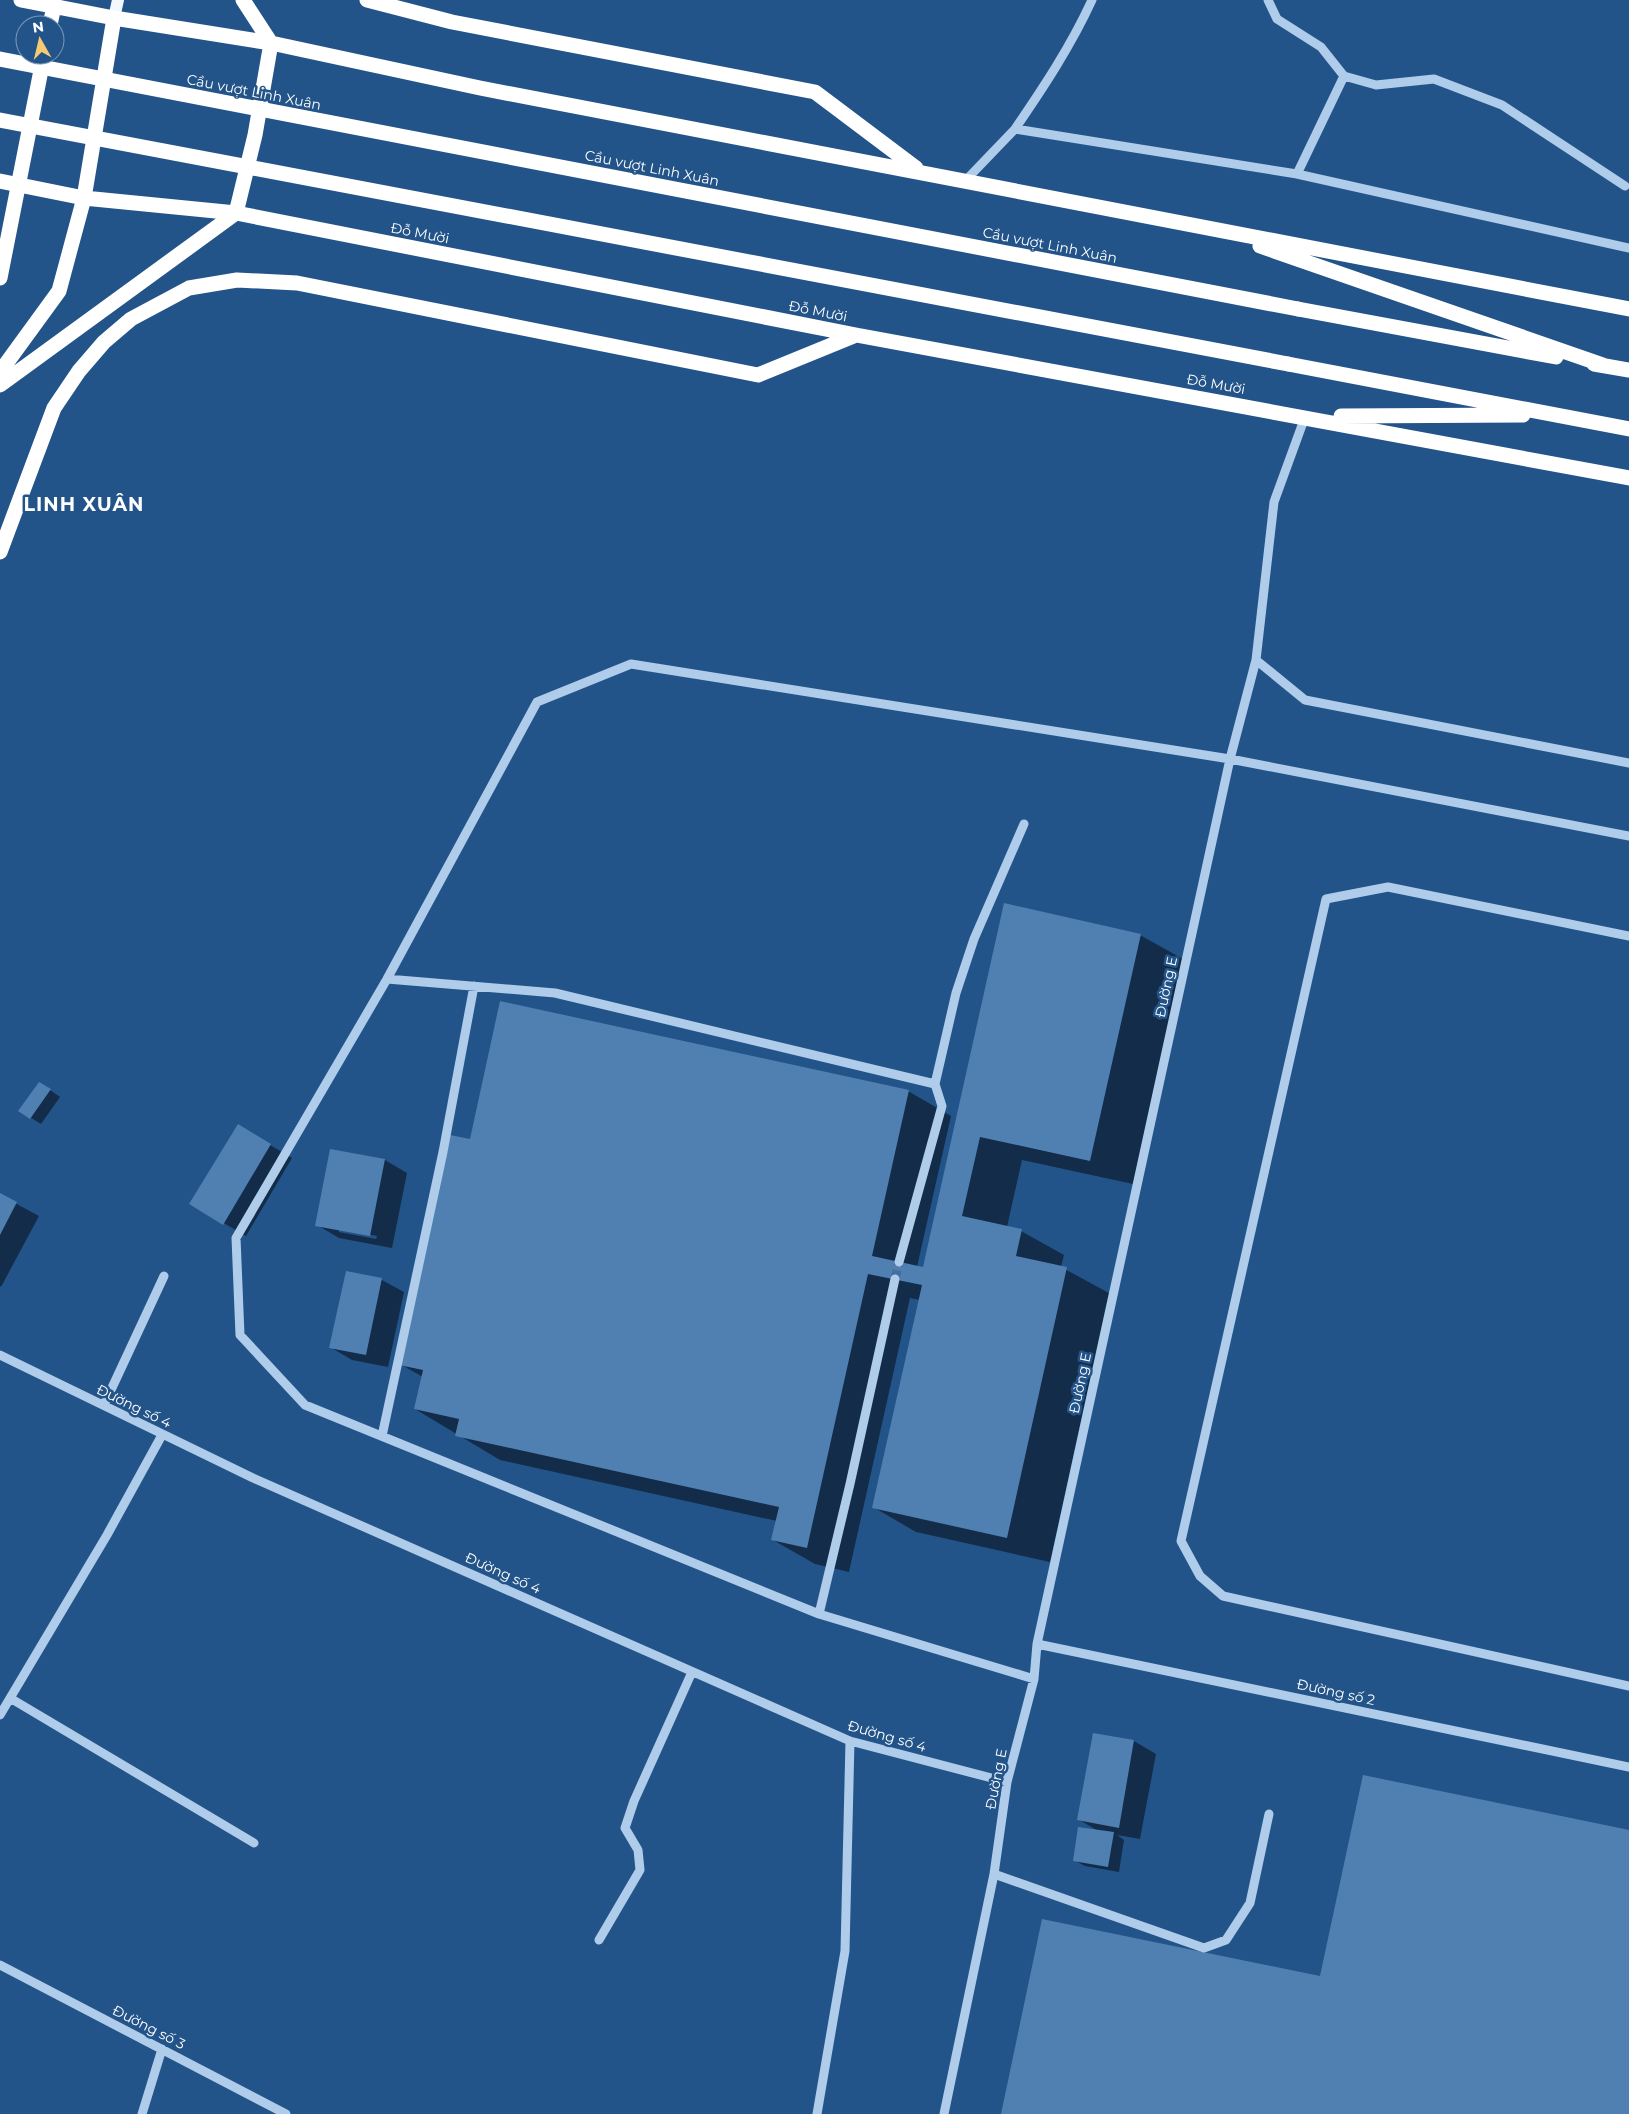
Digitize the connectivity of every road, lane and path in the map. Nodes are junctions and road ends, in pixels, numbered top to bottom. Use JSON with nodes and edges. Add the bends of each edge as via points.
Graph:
{"nodes":[{"id":1,"x":21,"y":0,"type":"edge"},
{"id":2,"x":118,"y":0,"type":"edge"},
{"id":3,"x":243,"y":0,"type":"edge"},
{"id":4,"x":367,"y":0,"type":"edge"},
{"id":5,"x":1092,"y":0,"type":"edge"},
{"id":6,"x":1268,"y":0,"type":"edge"},
{"id":7,"x":55,"y":3,"type":"edge"},
{"id":8,"x":114,"y":18,"type":"junction"},
{"id":9,"x":271,"y":43,"type":"junction"},
{"id":10,"x":0,"y":60,"type":"edge"},
{"id":11,"x":42,"y":65,"type":"edge"},
{"id":12,"x":1344,"y":76,"type":"junction"},
{"id":13,"x":0,"y":120,"type":"edge"},
{"id":14,"x":1015,"y":129,"type":"junction"},
{"id":15,"x":920,"y":171,"type":"junction"},
{"id":16,"x":1297,"y":174,"type":"junction"},
{"id":17,"x":966,"y":180,"type":"junction"},
{"id":18,"x":0,"y":181,"type":"edge"},
{"id":19,"x":19,"y":184,"type":"junction"},
{"id":20,"x":1624,"y":186,"type":"dead end"},
{"id":21,"x":84,"y":198,"type":"junction"},
{"id":22,"x":236,"y":213,"type":"junction"},
{"id":23,"x":1211,"y":229,"type":"junction"},
{"id":24,"x":1629,"y":248,"type":"edge"},
{"id":25,"x":0,"y":278,"type":"edge"},
{"id":26,"x":1629,"y":309,"type":"edge"},
{"id":27,"x":856,"y":335,"type":"junction"},
{"id":28,"x":1603,"y":365,"type":"junction"},
{"id":29,"x":1629,"y":370,"type":"edge"},
{"id":30,"x":0,"y":372,"type":"edge"},
{"id":31,"x":0,"y":384,"type":"edge"},
{"id":32,"x":1559,"y":415,"type":"junction"},
{"id":33,"x":1305,"y":417,"type":"junction"},
{"id":34,"x":1629,"y":429,"type":"edge"},
{"id":35,"x":1629,"y":478,"type":"edge"},
{"id":36,"x":0,"y":552,"type":"edge"},
{"id":37,"x":1256,"y":660,"type":"junction"},
{"id":38,"x":1230,"y":759,"type":"junction"},
{"id":39,"x":1629,"y":763,"type":"edge"},
{"id":40,"x":1024,"y":824,"type":"dead end"},
{"id":41,"x":1629,"y":836,"type":"edge"},
{"id":42,"x":1629,"y":936,"type":"edge"},
{"id":43,"x":386,"y":979,"type":"junction"},
{"id":44,"x":474,"y":986,"type":"junction"},
{"id":45,"x":935,"y":1084,"type":"junction"},
{"id":46,"x":899,"y":1262,"type":"tunnel mouth"},
{"id":47,"x":164,"y":1276,"type":"dead end"},
{"id":48,"x":895,"y":1279,"type":"tunnel mouth"},
{"id":49,"x":0,"y":1355,"type":"edge"},
{"id":50,"x":104,"y":1405,"type":"junction"},
{"id":51,"x":162,"y":1435,"type":"junction"},
{"id":52,"x":382,"y":1436,"type":"junction"},
{"id":53,"x":818,"y":1614,"type":"junction"},
{"id":54,"x":1037,"y":1644,"type":"junction"},
{"id":55,"x":692,"y":1672,"type":"junction"},
{"id":56,"x":1034,"y":1678,"type":"junction"},
{"id":57,"x":1629,"y":1686,"type":"edge"},
{"id":58,"x":10,"y":1698,"type":"junction"},
{"id":59,"x":0,"y":1715,"type":"edge"},
{"id":60,"x":850,"y":1741,"type":"junction"},
{"id":61,"x":1629,"y":1767,"type":"edge"},
{"id":62,"x":1007,"y":1782,"type":"junction"},
{"id":63,"x":1269,"y":1814,"type":"dead end"},
{"id":64,"x":254,"y":1842,"type":"dead end"},
{"id":65,"x":994,"y":1874,"type":"junction"},
{"id":66,"x":599,"y":1940,"type":"dead end"},
{"id":67,"x":0,"y":1965,"type":"edge"},
{"id":68,"x":162,"y":2049,"type":"junction"},
{"id":69,"x":142,"y":2114,"type":"edge"},
{"id":70,"x":286,"y":2114,"type":"edge"},
{"id":71,"x":817,"y":2114,"type":"edge"},
{"id":72,"x":944,"y":2114,"type":"edge"}],
"edges":[{"from":1,"to":7,"type":"highway"},
{"from":2,"to":8,"type":"main road"},
{"from":3,"to":9,"type":"highway"},
{"from":4,"to":15,"type":"highway","via":[[452,22],[815,92]]},
{"from":5,"to":14,"type":"street"},
{"from":6,"to":12,"type":"street","via":[[1277,20],[1321,47]]},
{"from":7,"to":8,"type":"highway"},
{"from":8,"to":9,"type":"highway"},
{"from":8,"to":21,"type":"highway"},
{"from":9,"to":15,"type":"highway","via":[[480,88]]},
{"from":9,"to":22,"type":"highway","via":[[255,135]]},
{"from":10,"to":28,"type":"highway","name":"Cầu vượt Linh Xuân","bridge":true},
{"from":11,"to":19,"type":"highway"},
{"from":12,"to":16,"type":"street"},
{"from":12,"to":20,"type":"street","via":[[1376,85],[1434,79],[1502,105]]},
{"from":13,"to":32,"type":"highway","bridge":true},
{"from":14,"to":16,"type":"street"},
{"from":14,"to":17,"type":"street"},
{"from":15,"to":17,"type":"highway"},
{"from":16,"to":24,"type":"street"},
{"from":17,"to":23,"type":"highway"},
{"from":18,"to":19,"type":"highway","name":"Đỗ Mười"},
{"from":19,"to":21,"type":"highway","name":"Đỗ Mười"},
{"from":19,"to":25,"type":"highway"},
{"from":21,"to":22,"type":"highway","name":"Đỗ Mười"},
{"from":21,"to":30,"type":"highway","via":[[59,291]]},
{"from":22,"to":27,"type":"highway","name":"Đỗ Mười"},
{"from":22,"to":31,"type":"highway"},
{"from":23,"to":26,"type":"highway"},
{"from":23,"to":28,"type":"highway"},
{"from":27,"to":33,"type":"highway","name":"Đỗ Mười"},
{"from":27,"to":36,"type":"highway","via":[[758,375],[297,283],[237,280],[188,288],[131,319],[104,342],[79,371],[54,408]]},
{"from":28,"to":29,"type":"highway"},
{"from":32,"to":33,"type":"highway"},
{"from":32,"to":34,"type":"highway"},
{"from":33,"to":35,"type":"highway","name":"Đỗ Mười"},
{"from":33,"to":37,"type":"street","name":"Đường E","via":[[1274,502]]},
{"from":37,"to":38,"type":"street","name":"Đường E"},
{"from":37,"to":39,"type":"street","via":[[1305,700]]},
{"from":38,"to":41,"type":"street"},
{"from":38,"to":43,"type":"street","via":[[631,664],[537,702]]},
{"from":38,"to":54,"type":"street","name":"Đường E"},
{"from":40,"to":45,"type":"street","via":[[974,940],[959,984]]},
{"from":42,"to":57,"type":"street","via":[[1388,887],[1326,899],[1181,1541],[1200,1576],[1222,1596]]},
{"from":43,"to":44,"type":"street"},
{"from":43,"to":52,"type":"street","via":[[236,1238],[240,1334],[305,1405]]},
{"from":44,"to":45,"type":"street","via":[[555,993]]},
{"from":44,"to":52,"type":"street","via":[[443,1152]]},
{"from":45,"to":46,"type":"street","via":[[942,1106]]},
{"from":47,"to":50,"type":"street"},
{"from":48,"to":53,"type":"street"},
{"from":49,"to":50,"type":"street","name":"Đường số 4"},
{"from":50,"to":51,"type":"street","name":"Đường số 4"},
{"from":51,"to":55,"type":"street","name":"Đường số 4"},
{"from":51,"to":58,"type":"street"},
{"from":52,"to":53,"type":"street"},
{"from":53,"to":56,"type":"street"},
{"from":54,"to":56,"type":"street","name":"Đường E"},
{"from":54,"to":61,"type":"street","name":"Đường số 2"},
{"from":55,"to":60,"type":"street","name":"Đường số 4"},
{"from":55,"to":66,"type":"street","via":[[625,1828],[638,1850],[640,1870]]},
{"from":56,"to":62,"type":"street","name":"Đường E"},
{"from":58,"to":59,"type":"street"},
{"from":58,"to":64,"type":"street"},
{"from":60,"to":62,"type":"street","name":"Đường số 4"},
{"from":60,"to":71,"type":"street","via":[[845,1951]]},
{"from":62,"to":65,"type":"street","name":"Đường E"},
{"from":63,"to":65,"type":"street","via":[[1250,1903],[1226,1940],[1204,1948]]},
{"from":65,"to":72,"type":"street","name":"Đường E"},
{"from":67,"to":68,"type":"street","name":"Đường số 3"},
{"from":68,"to":69,"type":"street"},
{"from":68,"to":70,"type":"street","name":"Đường số 3"}]}
